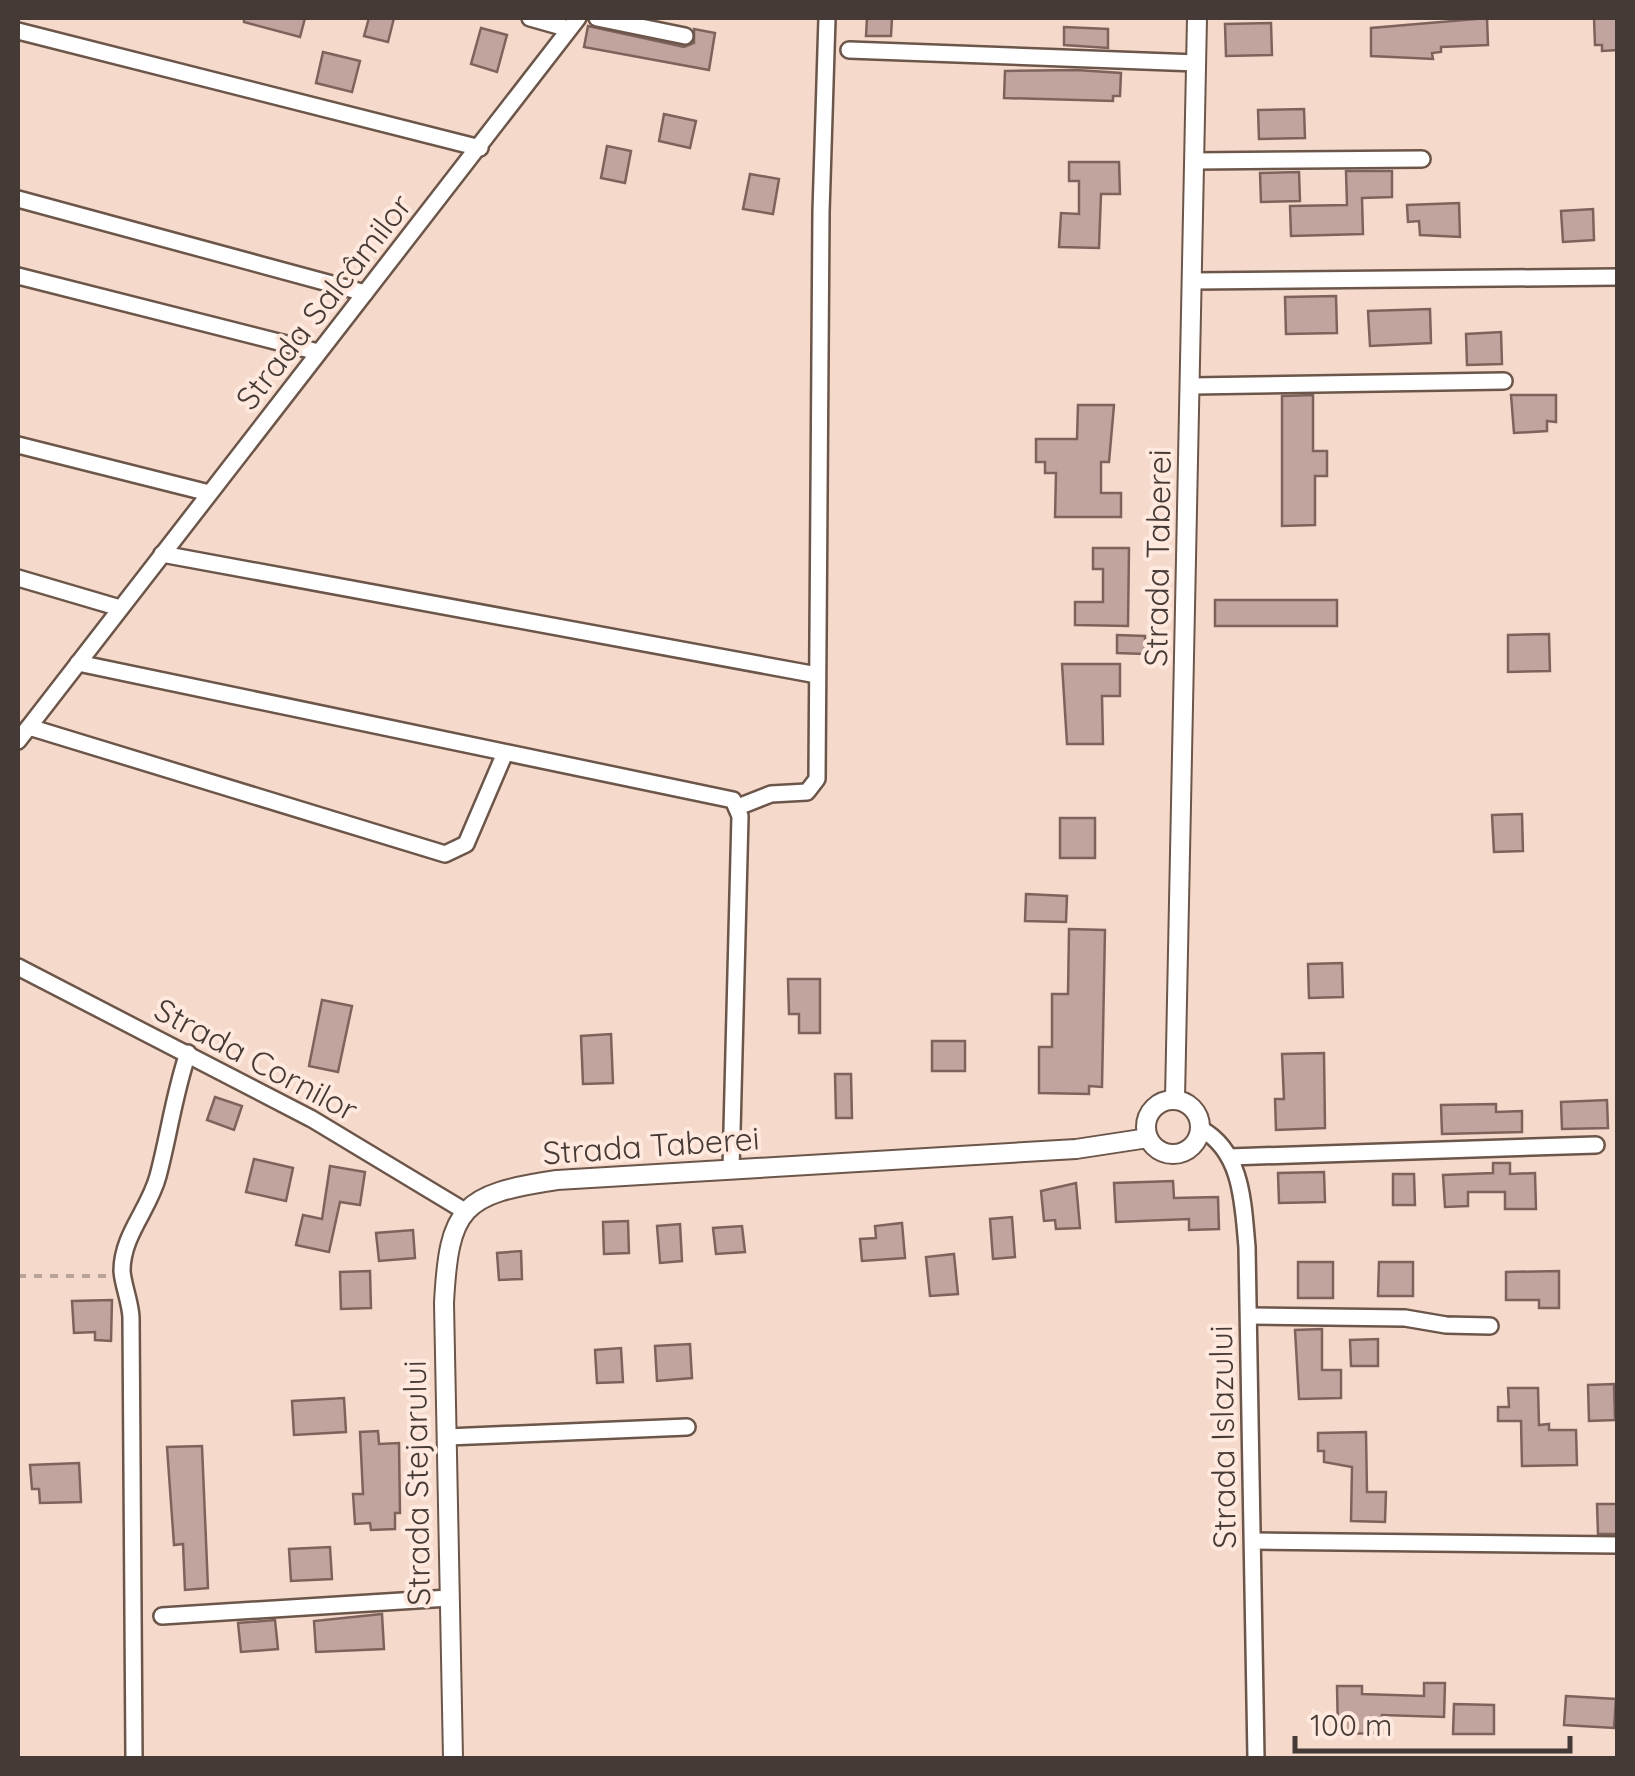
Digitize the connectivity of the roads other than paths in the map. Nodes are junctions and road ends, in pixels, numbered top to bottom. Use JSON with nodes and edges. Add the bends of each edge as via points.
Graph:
{"nodes":[{"id":1,"x":530,"y":18,"type":"edge"},
{"id":2,"x":598,"y":18,"type":"edge"},
{"id":3,"x":827,"y":18,"type":"edge"},
{"id":4,"x":1197,"y":18,"type":"edge"},
{"id":5,"x":574,"y":23,"type":"edge"},
{"id":6,"x":18,"y":31,"type":"edge"},
{"id":7,"x":685,"y":36,"type":"dead end"},
{"id":8,"x":848,"y":50,"type":"dead end"},
{"id":9,"x":1197,"y":64,"type":"junction"},
{"id":10,"x":480,"y":148,"type":"junction"},
{"id":11,"x":1422,"y":159,"type":"dead end"},
{"id":12,"x":1196,"y":161,"type":"junction"},
{"id":13,"x":18,"y":199,"type":"edge"},
{"id":14,"x":18,"y":276,"type":"edge"},
{"id":15,"x":1618,"y":277,"type":"edge"},
{"id":16,"x":1194,"y":281,"type":"junction"},
{"id":17,"x":365,"y":294,"type":"junction"},
{"id":18,"x":318,"y":352,"type":"junction"},
{"id":19,"x":1504,"y":381,"type":"dead end"},
{"id":20,"x":1192,"y":386,"type":"junction"},
{"id":21,"x":18,"y":445,"type":"edge"},
{"id":22,"x":209,"y":493,"type":"junction"},
{"id":23,"x":162,"y":554,"type":"junction"},
{"id":24,"x":18,"y":578,"type":"edge"},
{"id":25,"x":120,"y":608,"type":"junction"},
{"id":26,"x":78,"y":663,"type":"junction"},
{"id":27,"x":817,"y":675,"type":"junction"},
{"id":28,"x":29,"y":726,"type":"junction"},
{"id":29,"x":18,"y":741,"type":"edge"},
{"id":30,"x":505,"y":753,"type":"junction"},
{"id":31,"x":738,"y":807,"type":"junction"},
{"id":32,"x":18,"y":967,"type":"edge"},
{"id":33,"x":188,"y":1054,"type":"junction"},
{"id":34,"x":1175,"y":1099,"type":"junction"},
{"id":35,"x":1200,"y":1129,"type":"junction"},
{"id":36,"x":1148,"y":1138,"type":"junction"},
{"id":37,"x":1596,"y":1145,"type":"dead end"},
{"id":38,"x":1229,"y":1156,"type":"junction"},
{"id":39,"x":731,"y":1170,"type":"junction"},
{"id":40,"x":463,"y":1210,"type":"junction"},
{"id":41,"x":1249,"y":1316,"type":"junction"},
{"id":42,"x":1490,"y":1326,"type":"dead end"},
{"id":43,"x":687,"y":1427,"type":"dead end"},
{"id":44,"x":447,"y":1437,"type":"junction"},
{"id":45,"x":1253,"y":1540,"type":"junction"},
{"id":46,"x":1618,"y":1545,"type":"edge"},
{"id":47,"x":449,"y":1598,"type":"junction"},
{"id":48,"x":162,"y":1616,"type":"dead end"},
{"id":49,"x":134,"y":1758,"type":"edge"},
{"id":50,"x":453,"y":1758,"type":"edge"},
{"id":51,"x":1256,"y":1758,"type":"edge"}],
"edges":[{"from":1,"to":5,"type":"street","name":"Strada Salcâmilor"},
{"from":2,"to":7,"type":"street"},
{"from":3,"to":27,"type":"street"},
{"from":4,"to":9,"type":"street","name":"Strada Taberei"},
{"from":5,"to":10,"type":"street","name":"Strada Salcâmilor"},
{"from":6,"to":10,"type":"street"},
{"from":8,"to":9,"type":"street"},
{"from":9,"to":12,"type":"street","name":"Strada Taberei"},
{"from":10,"to":17,"type":"street","name":"Strada Salcâmilor"},
{"from":11,"to":12,"type":"street"},
{"from":12,"to":16,"type":"street","name":"Strada Taberei"},
{"from":13,"to":17,"type":"street"},
{"from":14,"to":18,"type":"street"},
{"from":15,"to":16,"type":"street"},
{"from":16,"to":20,"type":"street","name":"Strada Taberei"},
{"from":17,"to":18,"type":"street","name":"Strada Salcâmilor"},
{"from":18,"to":22,"type":"street","name":"Strada Salcâmilor"},
{"from":19,"to":20,"type":"street"},
{"from":20,"to":34,"type":"street","name":"Strada Taberei"},
{"from":21,"to":22,"type":"street"},
{"from":22,"to":23,"type":"street","name":"Strada Salcâmilor"},
{"from":23,"to":25,"type":"street","name":"Strada Salcâmilor"},
{"from":23,"to":27,"type":"street"},
{"from":24,"to":25,"type":"street"},
{"from":25,"to":26,"type":"street","name":"Strada Salcâmilor"},
{"from":26,"to":28,"type":"street","name":"Strada Salcâmilor"},
{"from":26,"to":30,"type":"street"},
{"from":27,"to":31,"type":"street","via":[[814,787]]},
{"from":28,"to":29,"type":"street","name":"Strada Salcâmilor"},
{"from":28,"to":30,"type":"street","via":[[445,854],[466,844]]},
{"from":30,"to":31,"type":"street","via":[[723,795]]},
{"from":31,"to":39,"type":"street"},
{"from":32,"to":33,"type":"street","name":"Strada Cornilor"},
{"from":33,"to":40,"type":"street","name":"Strada Cornilor"},
{"from":33,"to":49,"type":"street","via":[[157,1180],[126,1240],[122,1276],[132,1317]]},
{"from":34,"to":35,"type":"street","via":[[1194,1109]]},
{"from":34,"to":36,"type":"street","via":[[1148,1114]]},
{"from":35,"to":36,"type":"street","name":"Strada Taberei","via":[[1182,1153],[1158,1150]]},
{"from":35,"to":38,"type":"street"},
{"from":36,"to":39,"type":"street","name":"Strada Taberei","via":[[1076,1149]]},
{"from":37,"to":38,"type":"street"},
{"from":38,"to":41,"type":"street","name":"Strada Islazului","via":[[1243,1200]]},
{"from":39,"to":40,"type":"street","name":"Strada Taberei","via":[[520,1185]]},
{"from":40,"to":44,"type":"street","name":"Strada Stejarului","via":[[446,1270]]},
{"from":41,"to":42,"type":"street"},
{"from":41,"to":45,"type":"street","name":"Strada Islazului"},
{"from":43,"to":44,"type":"street"},
{"from":44,"to":47,"type":"street","name":"Strada Stejarului"},
{"from":45,"to":46,"type":"street"},
{"from":45,"to":51,"type":"street","name":"Strada Islazului"},
{"from":47,"to":48,"type":"street"},
{"from":47,"to":50,"type":"street","name":"Strada Stejarului"}]}
